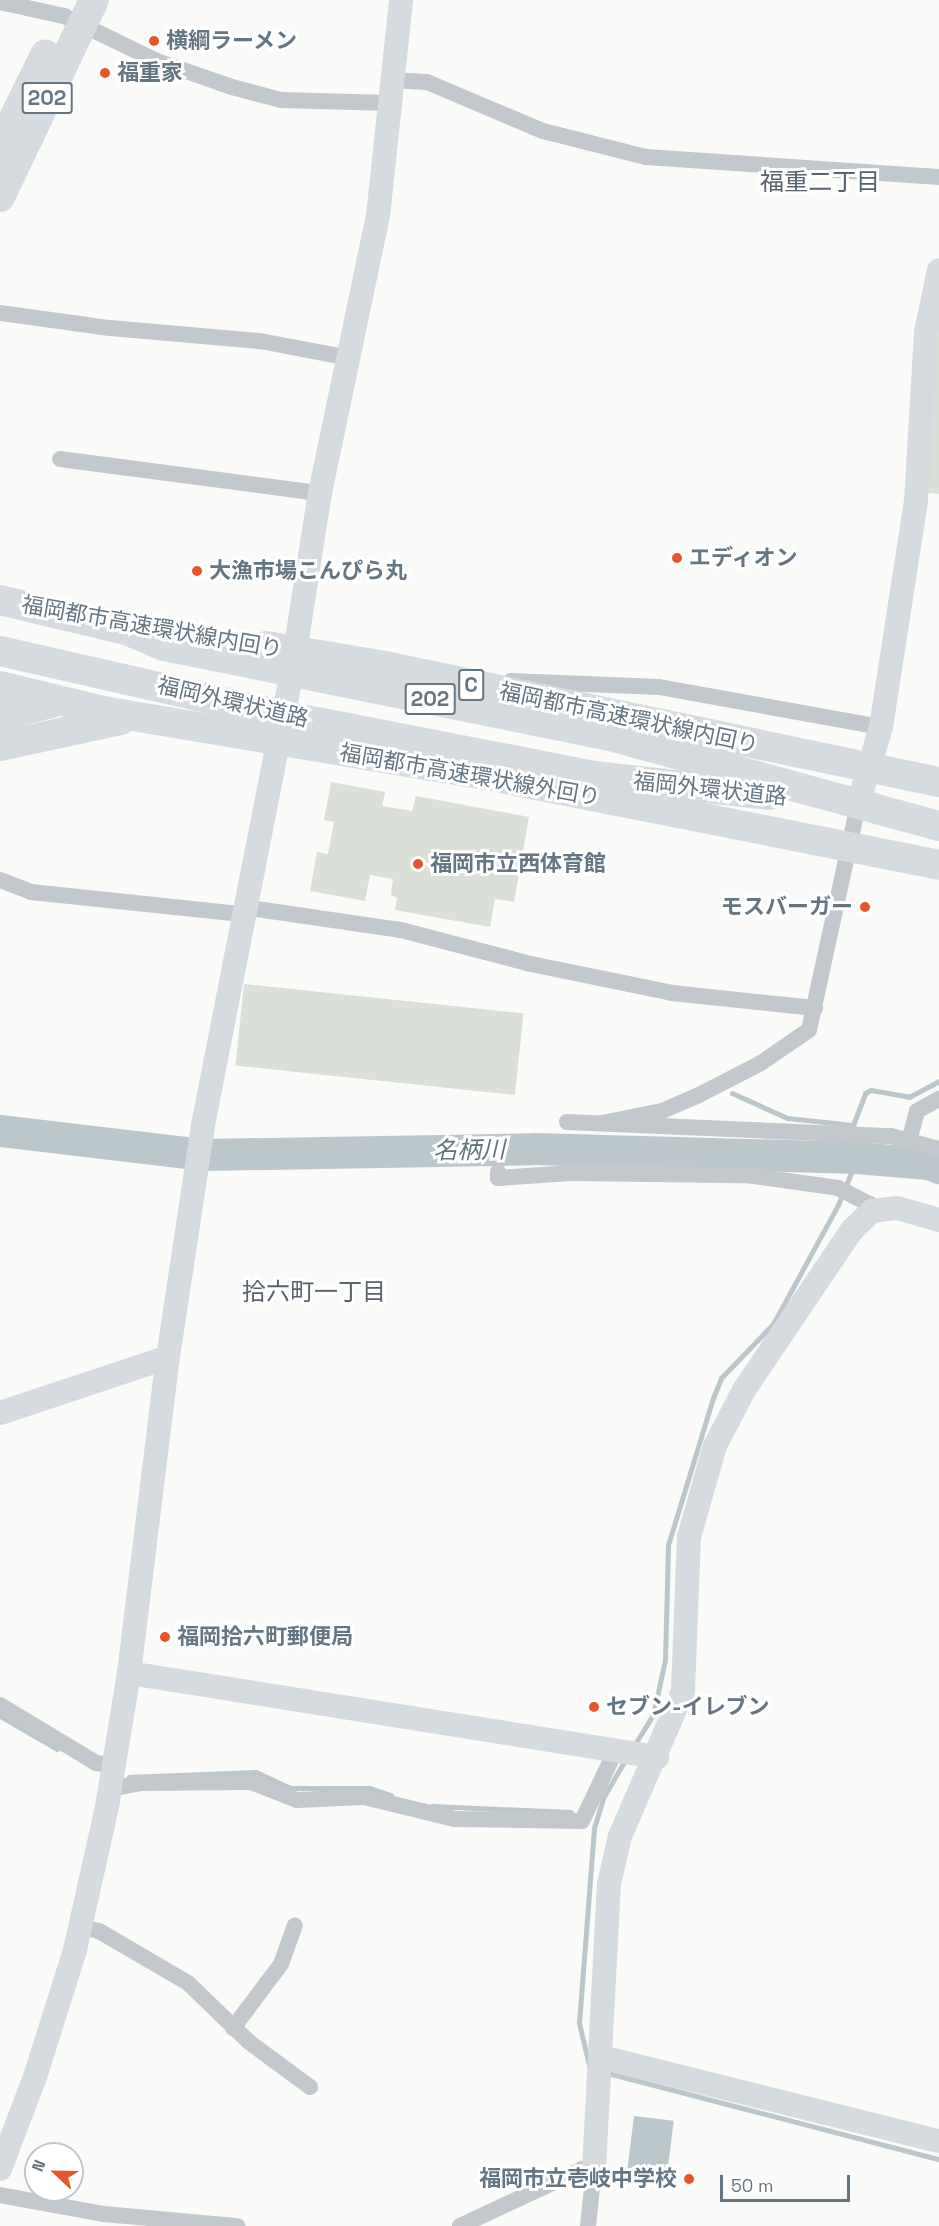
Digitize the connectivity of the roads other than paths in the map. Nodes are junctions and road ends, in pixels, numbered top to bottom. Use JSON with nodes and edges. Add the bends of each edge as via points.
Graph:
{"nodes":[{"id":1,"x":401,"y":0,"type":"edge"},
{"id":2,"x":0,"y":2,"type":"edge"},
{"id":3,"x":78,"y":10,"type":"edge"},
{"id":4,"x":390,"y":80,"type":"junction"},
{"id":5,"x":387,"y":103,"type":"junction"},
{"id":6,"x":0,"y":146,"type":"edge"},
{"id":7,"x":939,"y":177,"type":"edge"},
{"id":8,"x":0,"y":197,"type":"edge"},
{"id":9,"x":939,"y":270,"type":"edge"},
{"id":10,"x":0,"y":313,"type":"edge"},
{"id":11,"x":350,"y":358,"type":"junction"},
{"id":12,"x":60,"y":459,"type":"dead end"},
{"id":13,"x":321,"y":494,"type":"junction"},
{"id":14,"x":0,"y":601,"type":"edge"},
{"id":15,"x":0,"y":651,"type":"edge"},
{"id":16,"x":292,"y":671,"type":"junction"},
{"id":17,"x":0,"y":686,"type":"edge"},
{"id":18,"x":418,"y":697,"type":"junction"},
{"id":19,"x":281,"y":715,"type":"junction"},
{"id":20,"x":0,"y":716,"type":"edge"},
{"id":21,"x":881,"y":727,"type":"junction"},
{"id":22,"x":610,"y":735,"type":"junction"},
{"id":23,"x":0,"y":746,"type":"edge"},
{"id":24,"x":939,"y":761,"type":"edge"},
{"id":25,"x":939,"y":782,"type":"edge"},
{"id":26,"x":858,"y":805,"type":"junction"},
{"id":27,"x":939,"y":808,"type":"edge"},
{"id":28,"x":939,"y":815,"type":"edge"},
{"id":29,"x":939,"y":826,"type":"edge"},
{"id":30,"x":939,"y":837,"type":"edge"},
{"id":31,"x":939,"y":865,"type":"edge"},
{"id":32,"x":0,"y":880,"type":"edge"},
{"id":33,"x":243,"y":910,"type":"junction"},
{"id":34,"x":815,"y":1008,"type":"junction"},
{"id":35,"x":939,"y":1099,"type":"edge"},
{"id":36,"x":567,"y":1122,"type":"dead end"},
{"id":37,"x":602,"y":1124,"type":"junction"},
{"id":38,"x":909,"y":1141,"type":"junction"},
{"id":39,"x":939,"y":1149,"type":"edge"},
{"id":40,"x":498,"y":1172,"type":"dead end"},
{"id":41,"x":872,"y":1211,"type":"junction"},
{"id":42,"x":939,"y":1220,"type":"edge"},
{"id":43,"x":168,"y":1358,"type":"junction"},
{"id":44,"x":0,"y":1413,"type":"edge"},
{"id":45,"x":129,"y":1673,"type":"junction"},
{"id":46,"x":0,"y":1705,"type":"edge"},
{"id":47,"x":633,"y":1752,"type":"junction"},
{"id":48,"x":112,"y":1765,"type":"junction"},
{"id":49,"x":110,"y":1789,"type":"junction"},
{"id":50,"x":295,"y":1925,"type":"dead end"},
{"id":51,"x":81,"y":1927,"type":"junction"},
{"id":52,"x":234,"y":2028,"type":"junction"},
{"id":53,"x":601,"y":2057,"type":"junction"},
{"id":54,"x":310,"y":2087,"type":"dead end"},
{"id":55,"x":939,"y":2142,"type":"edge"},
{"id":56,"x":0,"y":2169,"type":"edge"},
{"id":57,"x":594,"y":2169,"type":"junction"},
{"id":58,"x":0,"y":2195,"type":"edge"},
{"id":59,"x":237,"y":2226,"type":"edge"},
{"id":60,"x":460,"y":2226,"type":"edge"},
{"id":61,"x":588,"y":2226,"type":"edge"}],
"edges":[{"from":1,"to":4,"type":"street"},
{"from":2,"to":3,"type":"street"},
{"from":3,"to":5,"type":"street","via":[[157,61],[232,87],[282,100]]},
{"from":3,"to":6,"type":"highway","number":"202"},
{"from":3,"to":8,"type":"highway","number":"202"},
{"from":4,"to":5,"type":"street"},
{"from":4,"to":7,"type":"street","via":[[427,82],[543,131],[646,157]]},
{"from":5,"to":11,"type":"street","via":[[378,216]]},
{"from":9,"to":21,"type":"street","via":[[926,332],[916,501]]},
{"from":10,"to":11,"type":"street","via":[[110,328],[260,341]]},
{"from":11,"to":13,"type":"street"},
{"from":12,"to":13,"type":"street"},
{"from":13,"to":16,"type":"street"},
{"from":14,"to":16,"type":"highway","name":"福岡外環状道路","number":"202","via":[[126,630],[164,646]]},
{"from":14,"to":25,"type":"highway","name":"福岡都市高速環状線内回り","number":"C","via":[[385,666]]},
{"from":15,"to":19,"type":"highway","name":"福岡外環状道路","number":"202"},
{"from":16,"to":18,"type":"highway","name":"福岡外環状道路","number":"202"},
{"from":16,"to":19,"type":"street"},
{"from":17,"to":31,"type":"highway","name":"福岡都市高速環状線外回り","via":[[114,713],[481,774]]},
{"from":18,"to":21,"type":"street","via":[[472,679],[659,687]]},
{"from":18,"to":22,"type":"highway","name":"福岡外環状道路","number":"202"},
{"from":19,"to":26,"type":"highway","name":"福岡外環状道路","number":"202","via":[[594,776]]},
{"from":19,"to":33,"type":"street"},
{"from":20,"to":27,"type":"highway","number":"C","via":[[41,704],[111,693],[189,684],[261,683],[463,710]]},
{"from":21,"to":26,"type":"street"},
{"from":22,"to":24,"type":"highway","number":"202","via":[[703,726],[794,732]]},
{"from":22,"to":26,"type":"highway","name":"福岡外環状道路","number":"202"},
{"from":23,"to":30,"type":"highway","via":[[55,731],[192,712],[260,712],[457,738]]},
{"from":26,"to":28,"type":"highway","name":"福岡外環状道路","number":"202"},
{"from":26,"to":29,"type":"highway","name":"福岡外環状道路","number":"202"},
{"from":26,"to":34,"type":"street"},
{"from":32,"to":33,"type":"street","via":[[31,892]]},
{"from":33,"to":34,"type":"street","via":[[401,930],[531,964],[672,993]]},
{"from":33,"to":43,"type":"street","via":[[203,1125]]},
{"from":34,"to":37,"type":"street","via":[[809,1030],[761,1063],[662,1111]]},
{"from":35,"to":38,"type":"street","via":[[917,1111]]},
{"from":36,"to":37,"type":"street"},
{"from":37,"to":38,"type":"street"},
{"from":38,"to":39,"type":"street"},
{"from":40,"to":41,"type":"street","via":[[498,1178],[572,1173],[746,1175],[844,1190],[870,1204]]},
{"from":41,"to":42,"type":"street","via":[[897,1208]]},
{"from":41,"to":47,"type":"street","via":[[852,1230],[744,1390],[715,1446],[689,1537],[684,1579],[687,1662],[683,1691]]},
{"from":43,"to":44,"type":"street"},
{"from":43,"to":45,"type":"street"},
{"from":45,"to":47,"type":"street"},
{"from":45,"to":48,"type":"street"},
{"from":46,"to":48,"type":"street","via":[[96,1763]]},
{"from":47,"to":49,"type":"street","via":[[612,1758],[582,1821],[455,1819],[364,1797],[297,1800],[251,1782],[141,1784]]},
{"from":47,"to":53,"type":"street","via":[[609,1884]]},
{"from":48,"to":49,"type":"street"},
{"from":49,"to":51,"type":"street"},
{"from":50,"to":52,"type":"street","via":[[281,1964]]},
{"from":51,"to":52,"type":"street","via":[[99,1931],[188,1983]]},
{"from":51,"to":56,"type":"street","via":[[35,2077]]},
{"from":52,"to":54,"type":"street"},
{"from":53,"to":55,"type":"street"},
{"from":53,"to":57,"type":"street"},
{"from":57,"to":60,"type":"street","via":[[582,2169]]},
{"from":57,"to":61,"type":"street"},
{"from":58,"to":59,"type":"street","via":[[104,2214]]}]}
